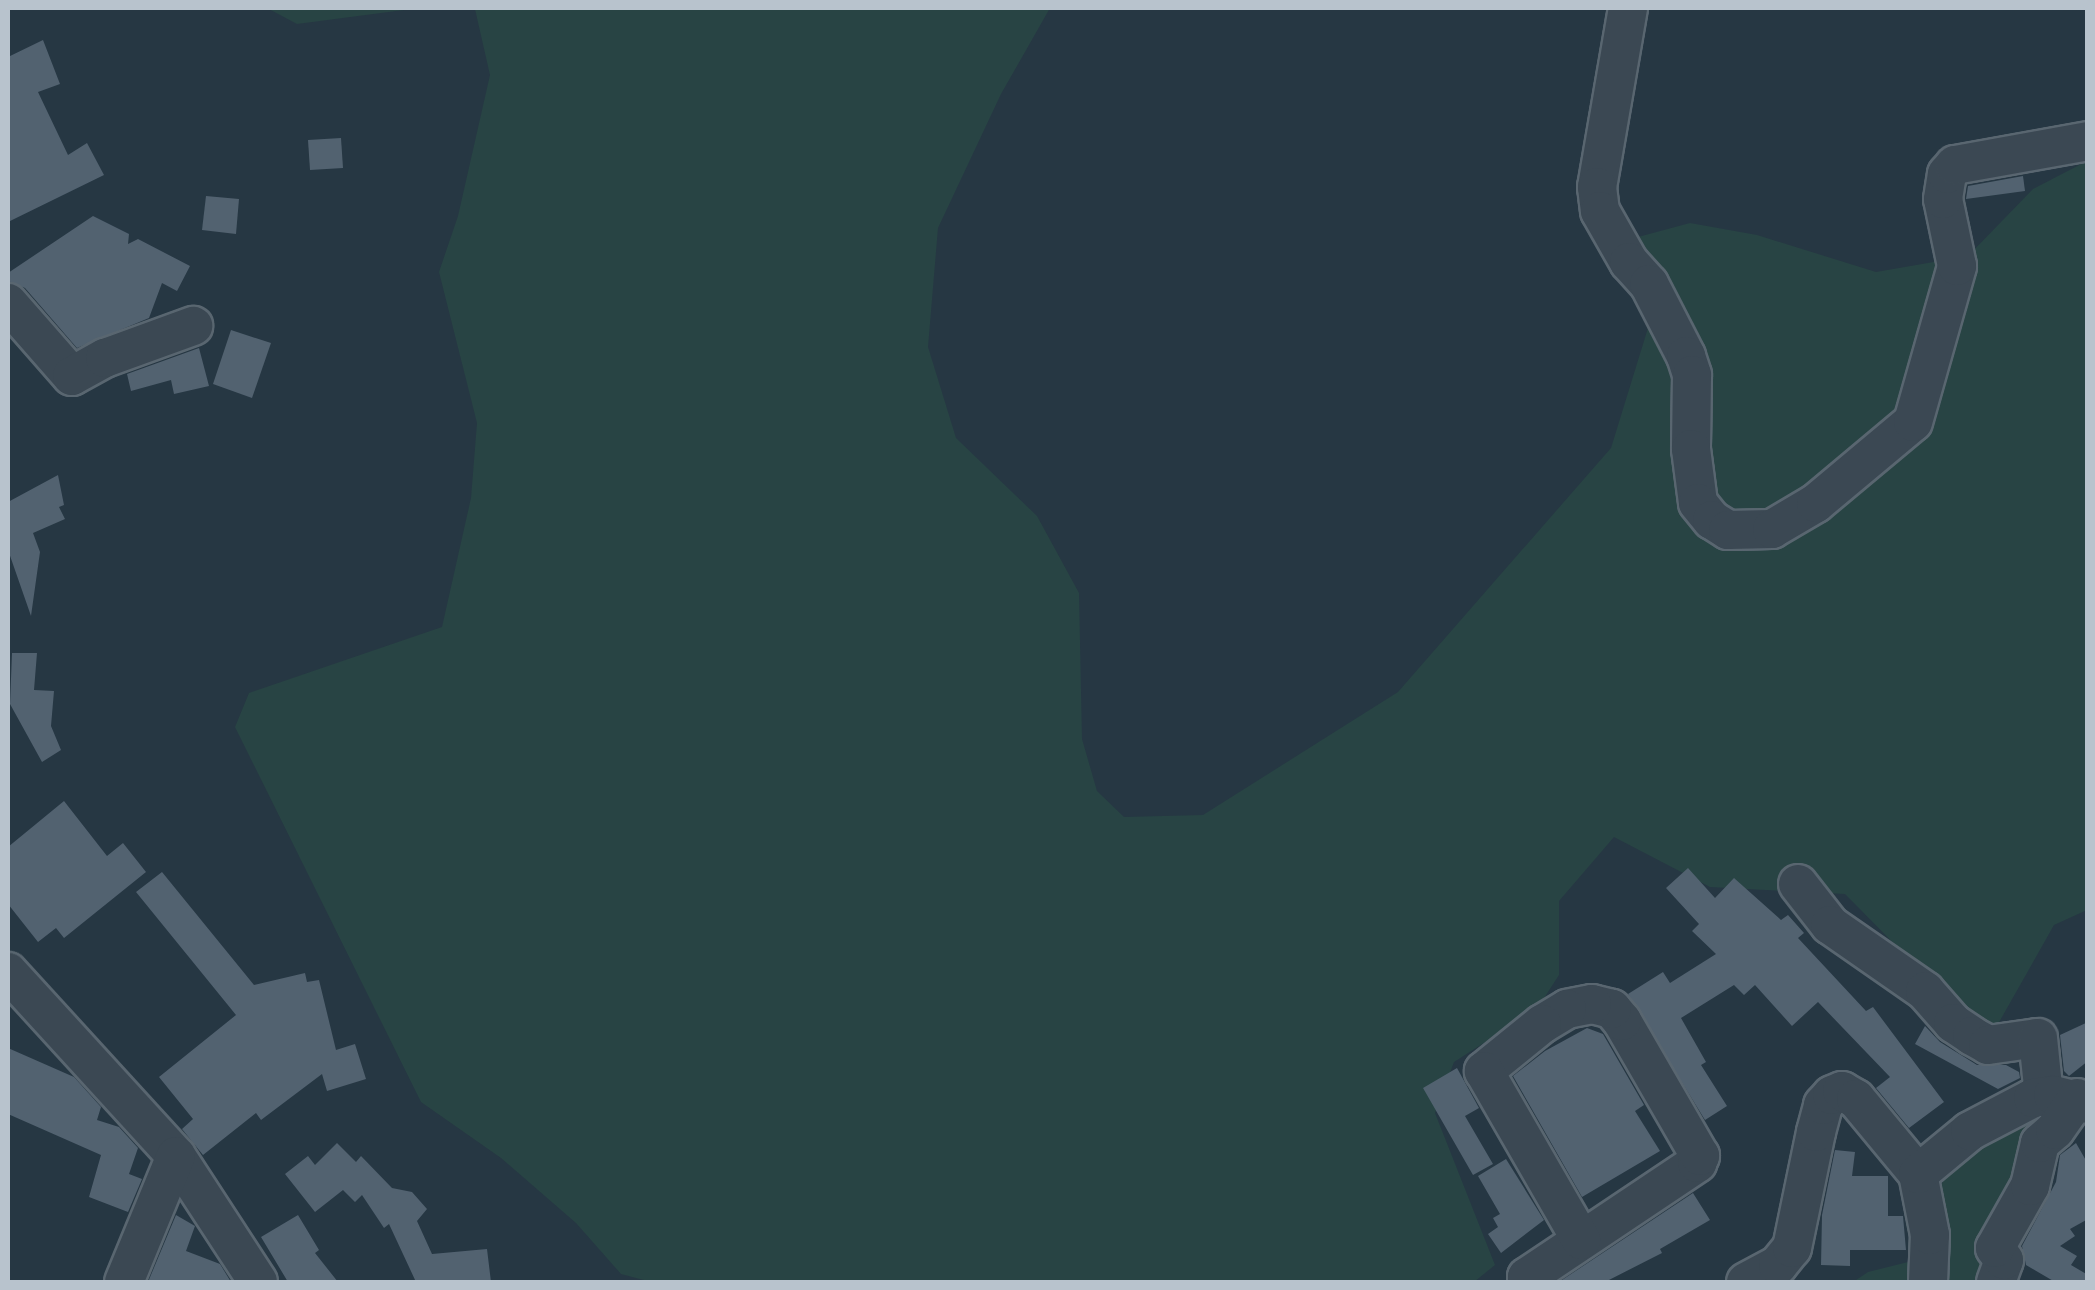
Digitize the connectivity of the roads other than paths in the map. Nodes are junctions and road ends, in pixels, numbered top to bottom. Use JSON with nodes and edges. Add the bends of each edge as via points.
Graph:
{"nodes":[{"id":1,"x":1628,"y":8,"type":"edge"},
{"id":2,"x":2088,"y":141,"type":"edge"},
{"id":3,"x":8,"y":303,"type":"edge"},
{"id":4,"x":193,"y":326,"type":"dead end"},
{"id":5,"x":1798,"y":884,"type":"dead end"},
{"id":6,"x":8,"y":972,"type":"edge"},
{"id":7,"x":2069,"y":1099,"type":"edge"},
{"id":8,"x":176,"y":1156,"type":"junction"},
{"id":9,"x":1918,"y":1174,"type":"junction"},
{"id":10,"x":1581,"y":1240,"type":"junction"},
{"id":11,"x":124,"y":1282,"type":"edge"},
{"id":12,"x":258,"y":1282,"type":"edge"},
{"id":13,"x":1527,"y":1282,"type":"edge"},
{"id":14,"x":1746,"y":1282,"type":"edge"},
{"id":15,"x":1928,"y":1282,"type":"edge"},
{"id":16,"x":1996,"y":1282,"type":"edge"}],
"edges":[{"from":1,"to":2,"type":"street","via":[[1597,186],[1600,210],[1682,346],[1692,375],[1698,503],[1728,530],[1772,529],[1816,503],[1913,422],[1957,266],[1943,198],[1955,165]]},
{"from":3,"to":4,"type":"street","via":[[72,376]]},
{"from":5,"to":7,"type":"street","via":[[1830,924],[1925,991],[1972,1036],[1988,1045],[2038,1038]]},
{"from":6,"to":8,"type":"street"},
{"from":7,"to":9,"type":"street","via":[[2003,1112]]},
{"from":7,"to":16,"type":"street","via":[[2055,1130],[2040,1144],[2030,1186],[1995,1248],[2004,1260]]},
{"from":8,"to":11,"type":"street"},
{"from":8,"to":12,"type":"street"},
{"from":9,"to":14,"type":"street","via":[[1856,1098],[1842,1091],[1832,1095],[1822,1105],[1792,1248],[1778,1265]]},
{"from":9,"to":15,"type":"street","via":[[1930,1235]]},
{"from":10,"to":10,"type":"street","via":[[1700,1156],[1622,1021],[1612,1009],[1592,1004],[1542,1024],[1484,1071]]},
{"from":10,"to":13,"type":"street"}]}
